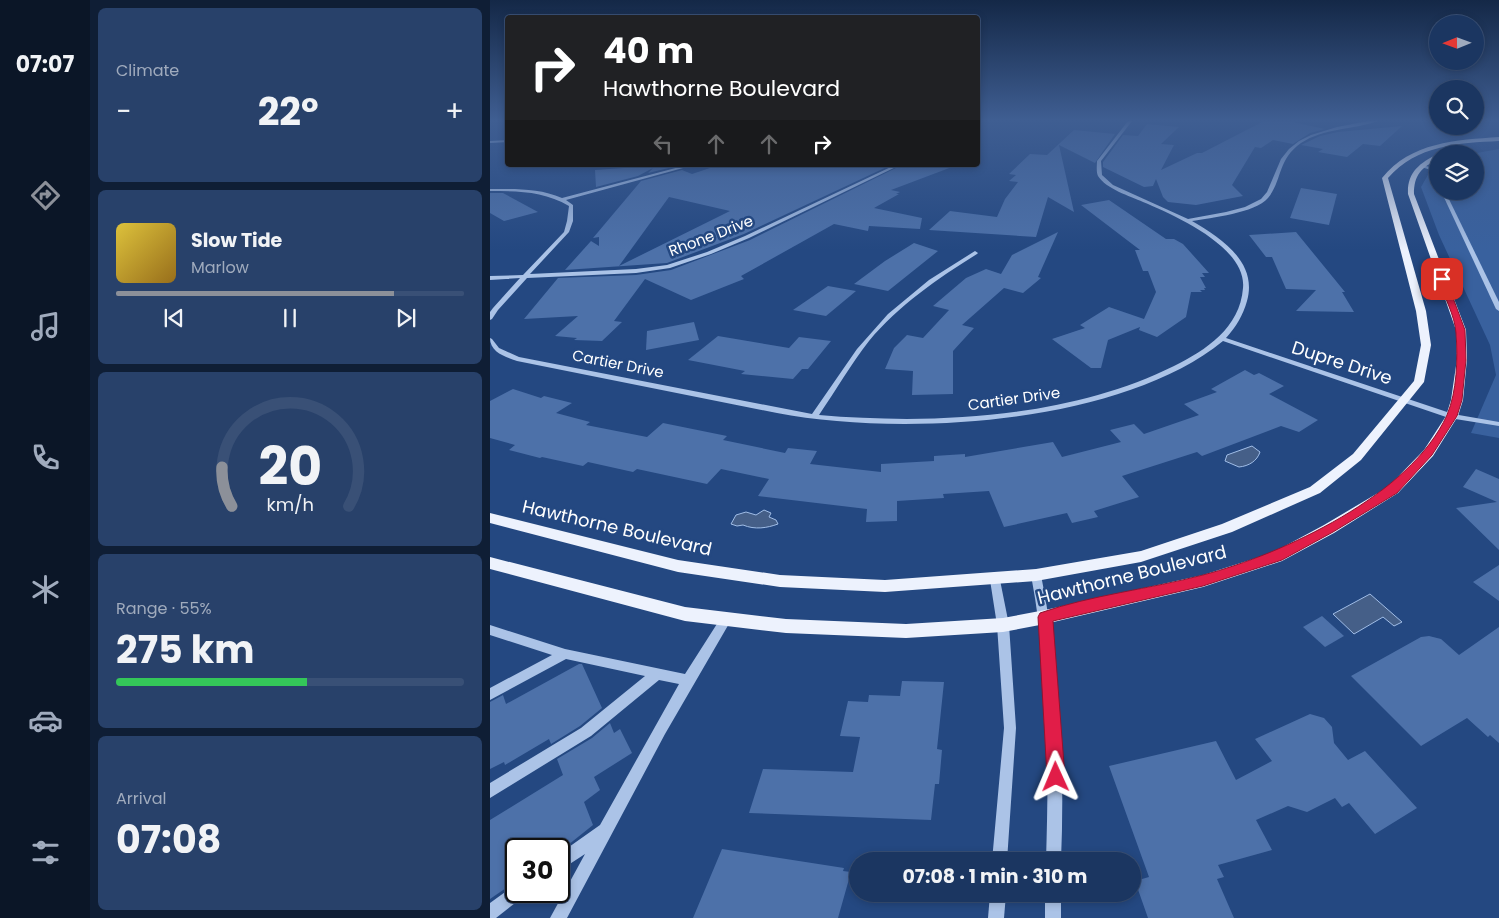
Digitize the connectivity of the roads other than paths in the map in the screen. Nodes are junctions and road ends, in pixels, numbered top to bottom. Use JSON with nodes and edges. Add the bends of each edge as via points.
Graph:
{"nodes":[{"id":1,"x":1099,"y":164,"type":"edge"},
{"id":2,"x":1281,"y":164,"type":"edge"},
{"id":3,"x":1398,"y":164,"type":"edge"},
{"id":4,"x":1418,"y":164,"type":"edge"},
{"id":5,"x":1425,"y":164,"type":"edge"},
{"id":6,"x":1422,"y":166,"type":"junction"},
{"id":7,"x":684,"y":167,"type":"edge"},
{"id":8,"x":894,"y":167,"type":"edge"},
{"id":9,"x":1429,"y":168,"type":"edge"},
{"id":10,"x":490,"y":190,"type":"edge"},
{"id":11,"x":564,"y":199,"type":"junction"},
{"id":12,"x":1447,"y":200,"type":"edge"},
{"id":13,"x":1186,"y":221,"type":"junction"},
{"id":14,"x":975,"y":253,"type":"dead end"},
{"id":15,"x":524,"y":276,"type":"junction"},
{"id":16,"x":490,"y":278,"type":"edge"},
{"id":17,"x":1499,"y":310,"type":"edge"},
{"id":18,"x":490,"y":318,"type":"edge"},
{"id":19,"x":1222,"y":339,"type":"junction"},
{"id":20,"x":490,"y":340,"type":"edge"},
{"id":21,"x":1405,"y":400,"type":"junction"},
{"id":22,"x":1452,"y":416,"type":"junction"},
{"id":23,"x":814,"y":417,"type":"junction"},
{"id":24,"x":1499,"y":424,"type":"edge"},
{"id":25,"x":490,"y":518,"type":"edge"},
{"id":26,"x":490,"y":563,"type":"edge"},
{"id":27,"x":1036,"y":575,"type":"junction"},
{"id":28,"x":995,"y":580,"type":"junction"},
{"id":29,"x":1045,"y":617,"type":"junction"},
{"id":30,"x":726,"y":619,"type":"junction"},
{"id":31,"x":1003,"y":625,"type":"junction"},
{"id":32,"x":490,"y":630,"type":"edge"},
{"id":33,"x":565,"y":654,"type":"junction"},
{"id":34,"x":658,"y":674,"type":"junction"},
{"id":35,"x":686,"y":680,"type":"junction"},
{"id":36,"x":490,"y":694,"type":"edge"},
{"id":37,"x":490,"y":791,"type":"edge"},
{"id":38,"x":607,"y":828,"type":"junction"},
{"id":39,"x":1001,"y":852,"type":"edge"},
{"id":40,"x":1054,"y":852,"type":"edge"},
{"id":41,"x":570,"y":855,"type":"edge"},
{"id":42,"x":505,"y":902,"type":"edge"},
{"id":43,"x":997,"y":902,"type":"edge"},
{"id":44,"x":1053,"y":902,"type":"edge"},
{"id":45,"x":490,"y":912,"type":"edge"},
{"id":46,"x":558,"y":918,"type":"edge"},
{"id":47,"x":996,"y":918,"type":"edge"},
{"id":48,"x":1052,"y":918,"type":"edge"}],
"edges":[{"from":1,"to":13,"type":"street","name":"Cartier Drive","via":[[1100,176],[1111,186]]},
{"from":2,"to":13,"type":"street","via":[[1265,199],[1254,205]]},
{"from":3,"to":21,"type":"main road","name":"Hawthorne Boulevard","via":[[1385,178],[1421,311],[1426,346],[1419,382]]},
{"from":4,"to":6,"type":"main road"},
{"from":5,"to":6,"type":"main road","name":"Hawthorne Boulevard"},
{"from":6,"to":9,"type":"street"},
{"from":6,"to":22,"type":"main road","name":"Hawthorne Boulevard","via":[[1414,171],[1410,180],[1412,194],[1461,330],[1462,360]]},
{"from":7,"to":11,"type":"street"},
{"from":8,"to":15,"type":"street","name":"Rhone Drive","via":[[747,237],[688,261],[636,271]]},
{"from":10,"to":11,"type":"street","via":[[532,191]]},
{"from":11,"to":15,"type":"street","via":[[571,205],[566,232]]},
{"from":12,"to":17,"type":"street"},
{"from":13,"to":19,"type":"street","name":"Cartier Drive","via":[[1225,248],[1246,277],[1246,295],[1239,316]]},
{"from":14,"to":23,"type":"street","via":[[946,270],[890,314],[866,341]]},
{"from":15,"to":16,"type":"street","name":"Rhone Drive"},
{"from":15,"to":18,"type":"street"},
{"from":19,"to":21,"type":"street","name":"Dupre Drive"},
{"from":19,"to":23,"type":"street","name":"Cartier Drive","via":[[1184,364],[1150,380],[1073,404],[949,421],[886,422]]},
{"from":20,"to":23,"type":"street","name":"Cartier Drive","via":[[516,359]]},
{"from":21,"to":22,"type":"street","name":"Dupre Drive"},
{"from":21,"to":27,"type":"main road","name":"Hawthorne Boulevard","via":[[1357,457],[1315,490],[1227,528],[1141,556]]},
{"from":22,"to":24,"type":"street"},
{"from":22,"to":29,"type":"main road","name":"Hawthorne Boulevard","via":[[1428,453],[1393,490],[1277,557],[1203,580]]},
{"from":25,"to":28,"type":"main road","name":"Hawthorne Boulevard","via":[[678,566],[780,580],[885,586]]},
{"from":26,"to":30,"type":"main road","name":"Hawthorne Boulevard","via":[[685,614]]},
{"from":27,"to":28,"type":"main road","name":"Hawthorne Boulevard"},
{"from":27,"to":29,"type":"street"},
{"from":28,"to":31,"type":"street"},
{"from":29,"to":31,"type":"main road","name":"Hawthorne Boulevard"},
{"from":29,"to":40,"type":"street","via":[[1056,760]]},
{"from":30,"to":31,"type":"main road","name":"Hawthorne Boulevard","via":[[786,626],[906,630]]},
{"from":30,"to":35,"type":"street"},
{"from":31,"to":39,"type":"street","via":[[1010,728]]},
{"from":32,"to":33,"type":"street"},
{"from":33,"to":34,"type":"street"},
{"from":33,"to":36,"type":"street"},
{"from":34,"to":35,"type":"street"},
{"from":34,"to":37,"type":"street","via":[[586,732]]},
{"from":35,"to":38,"type":"street"},
{"from":38,"to":41,"type":"street"},
{"from":38,"to":46,"type":"street"},
{"from":42,"to":45,"type":"street"},
{"from":43,"to":47,"type":"street"},
{"from":44,"to":48,"type":"street"}]}
